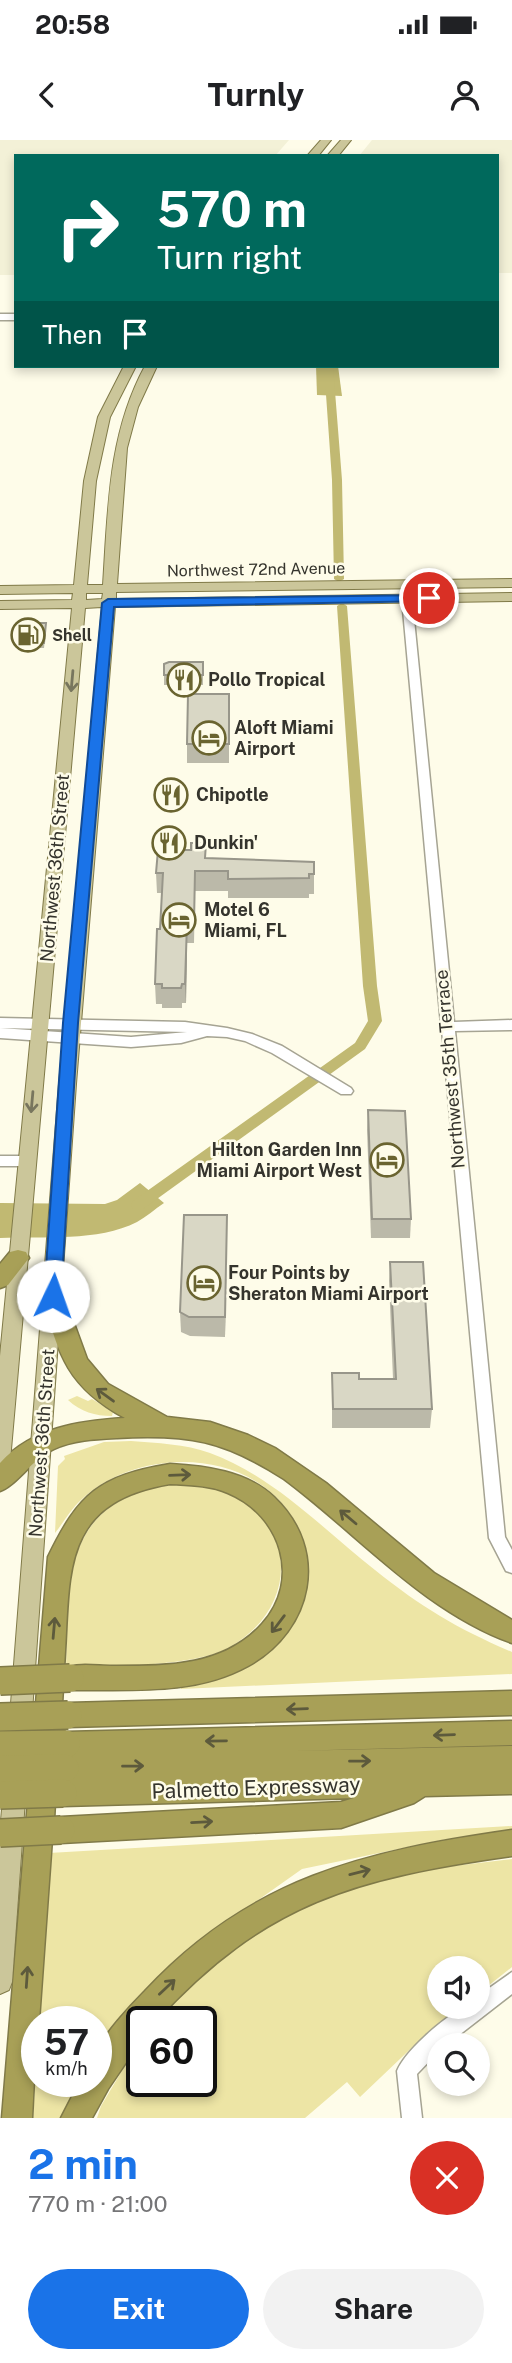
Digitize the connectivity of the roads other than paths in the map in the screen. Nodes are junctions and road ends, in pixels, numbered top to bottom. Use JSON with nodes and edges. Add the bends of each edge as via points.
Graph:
{"nodes":[{"id":1,"x":327,"y":140,"type":"edge"},
{"id":2,"x":346,"y":140,"type":"edge"},
{"id":3,"x":314,"y":154,"type":"edge"},
{"id":4,"x":334,"y":154,"type":"edge"},
{"id":5,"x":129,"y":368,"type":"edge"},
{"id":6,"x":151,"y":368,"type":"edge"},
{"id":7,"x":512,"y":583,"type":"edge"},
{"id":8,"x":0,"y":590,"type":"edge"},
{"id":9,"x":360,"y":592,"type":"junction"},
{"id":10,"x":80,"y":596,"type":"junction"},
{"id":11,"x":108,"y":596,"type":"junction"},
{"id":12,"x":512,"y":597,"type":"edge"},
{"id":13,"x":407,"y":598,"type":"junction"},
{"id":14,"x":0,"y":605,"type":"edge"},
{"id":15,"x":81,"y":904,"type":"junction"},
{"id":16,"x":51,"y":905,"type":"junction"},
{"id":17,"x":0,"y":1023,"type":"edge"},
{"id":18,"x":512,"y":1025,"type":"edge"},
{"id":19,"x":446,"y":1027,"type":"junction"},
{"id":20,"x":40,"y":1029,"type":"junction"},
{"id":21,"x":71,"y":1031,"type":"junction"},
{"id":22,"x":0,"y":1033,"type":"edge"},
{"id":23,"x":340,"y":1088,"type":"dead end"},
{"id":24,"x":27,"y":1160,"type":"junction"},
{"id":25,"x":0,"y":1161,"type":"edge"},
{"id":26,"x":18,"y":1258,"type":"junction"},
{"id":27,"x":0,"y":1279,"type":"edge"},
{"id":28,"x":53,"y":1296,"type":"junction"},
{"id":29,"x":165,"y":1426,"type":"junction"},
{"id":30,"x":41,"y":1442,"type":"junction"},
{"id":31,"x":0,"y":1461,"type":"edge"},
{"id":32,"x":0,"y":1481,"type":"edge"},
{"id":33,"x":512,"y":1566,"type":"edge"},
{"id":34,"x":512,"y":1632,"type":"edge"},
{"id":35,"x":0,"y":1681,"type":"edge"},
{"id":36,"x":512,"y":1703,"type":"edge"},
{"id":37,"x":0,"y":1717,"type":"edge"},
{"id":38,"x":512,"y":1733,"type":"edge"},
{"id":39,"x":0,"y":1745,"type":"edge"},
{"id":40,"x":512,"y":1758,"type":"edge"},
{"id":41,"x":65,"y":1768,"type":"junction"},
{"id":42,"x":0,"y":1769,"type":"edge"},
{"id":43,"x":512,"y":1781,"type":"edge"},
{"id":44,"x":438,"y":1782,"type":"junction"},
{"id":45,"x":0,"y":1795,"type":"edge"},
{"id":46,"x":0,"y":1833,"type":"edge"},
{"id":47,"x":512,"y":1843,"type":"edge"},
{"id":48,"x":0,"y":1982,"type":"edge"},
{"id":49,"x":512,"y":1982,"type":"edge"},
{"id":50,"x":112,"y":2054,"type":"edge"},
{"id":51,"x":87,"y":2097,"type":"edge"},
{"id":52,"x":17,"y":2118,"type":"edge"},
{"id":53,"x":76,"y":2118,"type":"edge"},
{"id":54,"x":412,"y":2118,"type":"edge"}],
"edges":[{"from":1,"to":3,"type":"main road"},
{"from":2,"to":4,"type":"main road"},
{"from":5,"to":10,"type":"main road","name":"Northwest 36th Street","via":[[97,438]]},
{"from":6,"to":11,"type":"main road","name":"Northwest 36th Street","via":[[135,394],[121,437]]},
{"from":7,"to":9,"type":"main road","name":"Northwest 72nd Avenue"},
{"from":8,"to":10,"type":"main road","name":"Northwest 72nd Avenue"},
{"from":9,"to":11,"type":"main road","name":"Northwest 72nd Avenue"},
{"from":9,"to":13,"type":"main road","name":"Northwest 72nd Avenue"},
{"from":10,"to":11,"type":"main road","name":"Northwest 72nd Avenue"},
{"from":10,"to":14,"type":"main road","name":"Northwest 72nd Avenue"},
{"from":10,"to":16,"type":"main road","name":"Northwest 36th Street","one_way":true},
{"from":11,"to":15,"type":"main road","name":"Northwest 36th Street"},
{"from":12,"to":13,"type":"main road","name":"Northwest 72nd Avenue"},
{"from":13,"to":19,"type":"street","name":"Northwest 35th Terrace"},
{"from":15,"to":16,"type":"main road"},
{"from":15,"to":21,"type":"main road","name":"Northwest 36th Street"},
{"from":16,"to":20,"type":"main road","name":"Northwest 36th Street"},
{"from":17,"to":20,"type":"street"},
{"from":18,"to":19,"type":"street"},
{"from":19,"to":33,"type":"street","name":"Northwest 35th Terrace","via":[[496,1538]]},
{"from":20,"to":21,"type":"street"},
{"from":20,"to":22,"type":"street"},
{"from":20,"to":24,"type":"main road","name":"Northwest 36th Street","one_way":true},
{"from":21,"to":23,"type":"street","via":[[183,1040],[202,1033],[234,1034],[285,1054]]},
{"from":21,"to":28,"type":"main road","name":"Northwest 36th Street"},
{"from":24,"to":25,"type":"street"},
{"from":24,"to":26,"type":"main road","name":"Northwest 36th Street"},
{"from":26,"to":27,"type":"highway"},
{"from":26,"to":31,"type":"main road","name":"Northwest 36th Street"},
{"from":29,"to":28,"type":"highway","one_way":true,"via":[[107,1398],[86,1379],[68,1347]]},
{"from":28,"to":30,"type":"main road","name":"Northwest 36th Street"},
{"from":29,"to":30,"type":"highway","via":[[71,1433]]},
{"from":34,"to":29,"type":"highway","one_way":true,"via":[[459,1606],[289,1468],[250,1446],[212,1433]]},
{"from":30,"to":32,"type":"highway","via":[[19,1458]]},
{"from":30,"to":48,"type":"main road","name":"Northwest 36th Street"},
{"from":52,"to":35,"type":"highway","one_way":true,"bridge":true,"via":[[60,1557],[83,1514],[99,1499],[118,1487],[173,1474],[204,1474],[228,1481],[252,1493],[285,1526],[298,1572],[293,1595],[284,1617],[245,1656],[210,1670],[175,1675],[70,1678]]},
{"from":36,"to":37,"type":"highway","one_way":true,"bridge":true},
{"from":38,"to":41,"type":"highway","one_way":true},
{"from":39,"to":41,"type":"highway","bridge":true},
{"from":41,"to":40,"type":"highway","one_way":true},
{"from":41,"to":42,"type":"highway","bridge":true},
{"from":41,"to":44,"type":"highway","name":"Palmetto Expressway"},
{"from":41,"to":45,"type":"highway","name":"Palmetto Expressway","bridge":true},
{"from":43,"to":44,"type":"highway","name":"Palmetto Expressway"},
{"from":46,"to":44,"type":"highway","one_way":true,"bridge":true,"via":[[341,1815]]},
{"from":50,"to":47,"type":"highway","one_way":true,"via":[[151,2002],[197,1958],[246,1922],[296,1894],[399,1862]]},
{"from":49,"to":54,"type":"street","via":[[433,2043],[407,2071]]},
{"from":51,"to":53,"type":"highway"}]}
